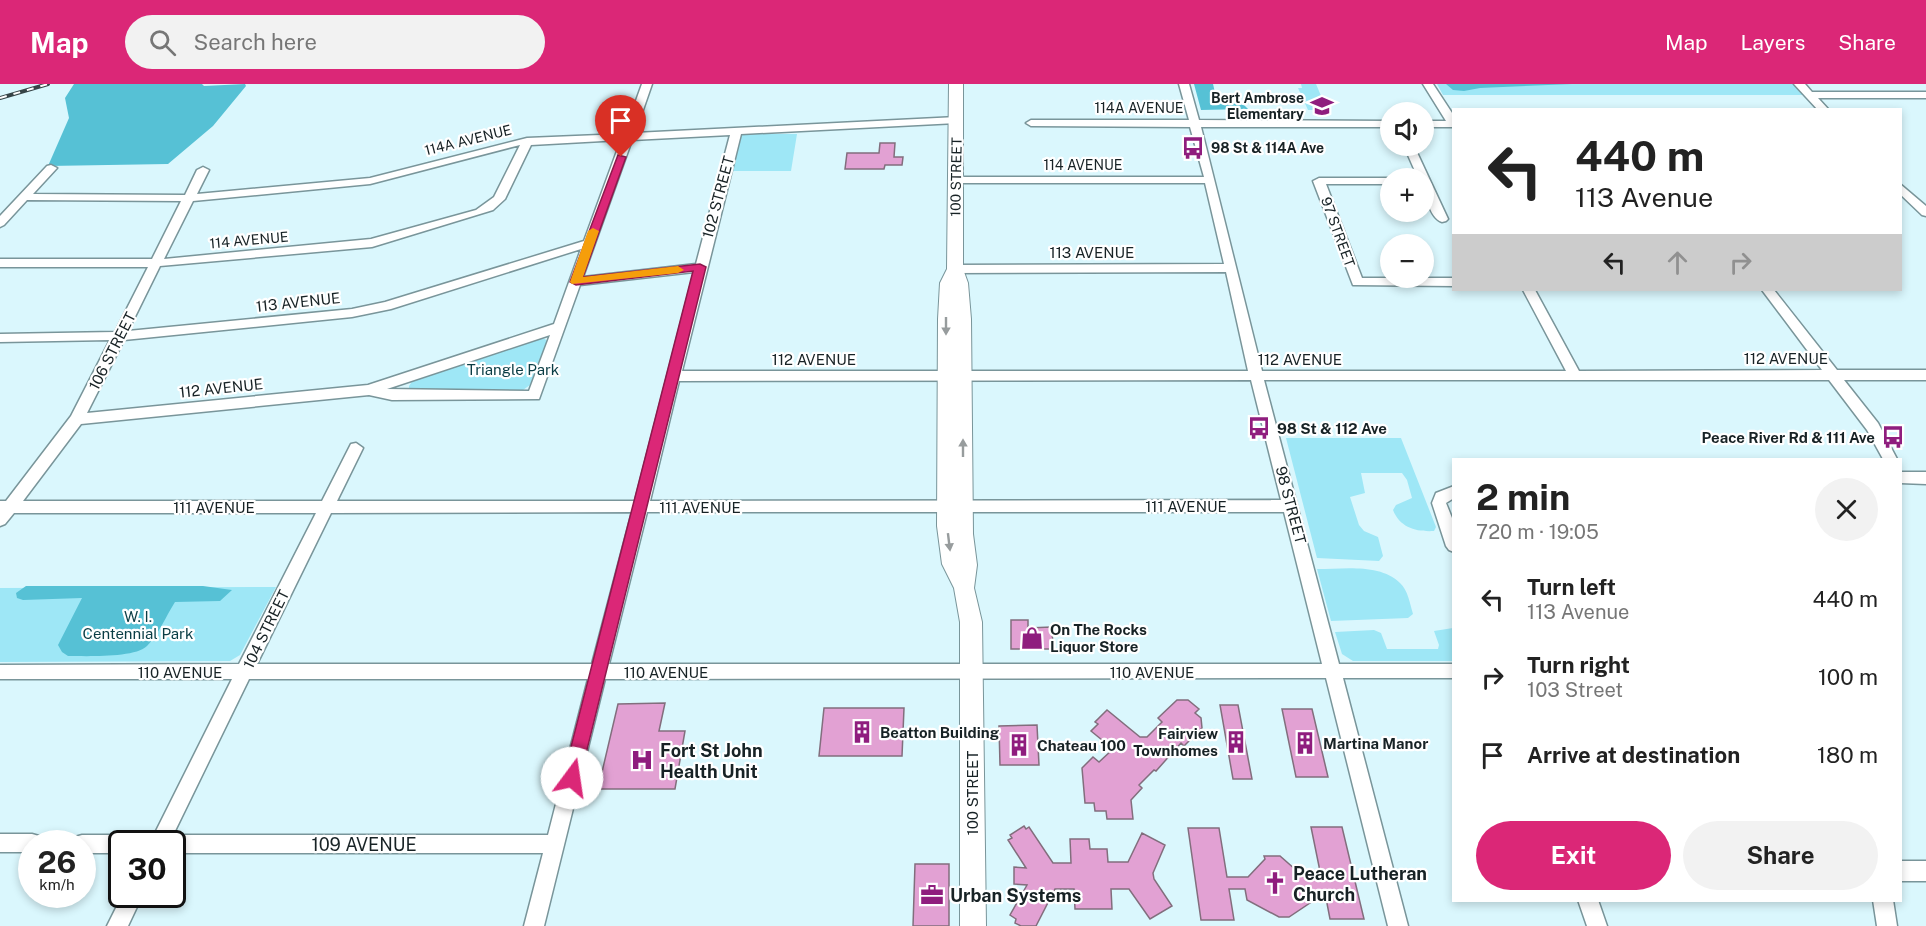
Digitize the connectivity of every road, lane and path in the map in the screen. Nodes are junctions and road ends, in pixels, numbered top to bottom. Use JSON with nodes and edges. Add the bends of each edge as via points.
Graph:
{"nodes":[{"id":1,"x":647,"y":84,"type":"edge"},
{"id":2,"x":956,"y":84,"type":"edge"},
{"id":3,"x":1184,"y":84,"type":"edge"},
{"id":4,"x":1428,"y":84,"type":"edge"},
{"id":5,"x":1799,"y":84,"type":"edge"},
{"id":6,"x":1810,"y":95,"type":"junction"},
{"id":7,"x":1924,"y":97,"type":"edge"},
{"id":8,"x":1822,"y":108,"type":"edge"},
{"id":9,"x":957,"y":120,"type":"junction"},
{"id":10,"x":1452,"y":122,"type":"edge"},
{"id":11,"x":1031,"y":123,"type":"dead end"},
{"id":12,"x":1194,"y":123,"type":"junction"},
{"id":13,"x":1380,"y":124,"type":"edge"},
{"id":14,"x":1434,"y":124,"type":"edge"},
{"id":15,"x":1452,"y":124,"type":"edge"},
{"id":16,"x":736,"y":131,"type":"junction"},
{"id":17,"x":629,"y":136,"type":"junction"},
{"id":18,"x":527,"y":141,"type":"junction"},
{"id":19,"x":51,"y":168,"type":"dead end"},
{"id":20,"x":203,"y":170,"type":"dead end"},
{"id":21,"x":956,"y":180,"type":"junction"},
{"id":22,"x":1210,"y":180,"type":"junction"},
{"id":23,"x":1380,"y":181,"type":"edge"},
{"id":24,"x":1902,"y":189,"type":"edge"},
{"id":25,"x":24,"y":197,"type":"junction"},
{"id":26,"x":189,"y":198,"type":"junction"},
{"id":27,"x":1434,"y":202,"type":"edge"},
{"id":28,"x":1926,"y":213,"type":"edge"},
{"id":29,"x":1442,"y":219,"type":"dead end"},
{"id":30,"x":0,"y":223,"type":"edge"},
{"id":31,"x":589,"y":243,"type":"junction"},
{"id":32,"x":0,"y":263,"type":"edge"},
{"id":33,"x":157,"y":263,"type":"junction"},
{"id":34,"x":700,"y":267,"type":"junction"},
{"id":35,"x":1229,"y":268,"type":"junction"},
{"id":36,"x":955,"y":269,"type":"junction"},
{"id":37,"x":576,"y":282,"type":"junction"},
{"id":38,"x":1452,"y":282,"type":"edge"},
{"id":39,"x":1530,"y":291,"type":"edge"},
{"id":40,"x":1769,"y":291,"type":"edge"},
{"id":41,"x":559,"y":327,"type":"junction"},
{"id":42,"x":120,"y":336,"type":"junction"},
{"id":43,"x":5,"y":338,"type":"edge"},
{"id":44,"x":0,"y":348,"type":"edge"},
{"id":45,"x":1256,"y":375,"type":"junction"},
{"id":46,"x":1575,"y":375,"type":"junction"},
{"id":47,"x":1833,"y":375,"type":"junction"},
{"id":48,"x":1926,"y":375,"type":"edge"},
{"id":49,"x":673,"y":376,"type":"junction"},
{"id":50,"x":954,"y":376,"type":"junction"},
{"id":51,"x":369,"y":390,"type":"junction"},
{"id":52,"x":76,"y":419,"type":"junction"},
{"id":53,"x":356,"y":448,"type":"dead end"},
{"id":54,"x":1889,"y":458,"type":"edge"},
{"id":55,"x":1902,"y":477,"type":"edge"},
{"id":56,"x":1926,"y":478,"type":"edge"},
{"id":57,"x":1447,"y":494,"type":"edge"},
{"id":58,"x":1291,"y":506,"type":"junction"},
{"id":59,"x":5,"y":507,"type":"edge"},
{"id":60,"x":326,"y":507,"type":"junction"},
{"id":61,"x":640,"y":507,"type":"junction"},
{"id":62,"x":955,"y":507,"type":"junction"},
{"id":63,"x":0,"y":520,"type":"edge"},
{"id":64,"x":1452,"y":541,"type":"edge"},
{"id":65,"x":1452,"y":671,"type":"edge"},
{"id":66,"x":0,"y":672,"type":"edge"},
{"id":67,"x":244,"y":672,"type":"junction"},
{"id":68,"x":597,"y":672,"type":"junction"},
{"id":69,"x":971,"y":672,"type":"junction"},
{"id":70,"x":1332,"y":672,"type":"junction"},
{"id":71,"x":165,"y":830,"type":"edge"},
{"id":72,"x":0,"y":843,"type":"edge"},
{"id":73,"x":18,"y":843,"type":"edge"},
{"id":74,"x":186,"y":844,"type":"edge"},
{"id":75,"x":555,"y":844,"type":"junction"},
{"id":76,"x":1902,"y":871,"type":"edge"},
{"id":77,"x":1926,"y":871,"type":"edge"},
{"id":78,"x":1589,"y":902,"type":"edge"},
{"id":79,"x":1883,"y":902,"type":"edge"},
{"id":80,"x":126,"y":908,"type":"edge"},
{"id":81,"x":117,"y":926,"type":"edge"},
{"id":82,"x":534,"y":926,"type":"edge"},
{"id":83,"x":973,"y":926,"type":"edge"},
{"id":84,"x":1398,"y":926,"type":"edge"},
{"id":85,"x":1598,"y":926,"type":"edge"},
{"id":86,"x":1887,"y":926,"type":"edge"}],
"edges":[{"from":1,"to":17,"type":"street"},
{"from":2,"to":9,"type":"main road","name":"100 STREET"},
{"from":3,"to":12,"type":"street","name":"98 STREET"},
{"from":4,"to":10,"type":"street"},
{"from":5,"to":6,"type":"street"},
{"from":6,"to":7,"type":"street"},
{"from":6,"to":8,"type":"street"},
{"from":9,"to":16,"type":"street","name":"114A AVENUE"},
{"from":9,"to":21,"type":"main road","name":"100 STREET"},
{"from":11,"to":12,"type":"street","name":"114A AVENUE"},
{"from":12,"to":13,"type":"street","name":"114A AVENUE"},
{"from":12,"to":22,"type":"street","name":"98 STREET"},
{"from":14,"to":15,"type":"street"},
{"from":16,"to":17,"type":"street","name":"114A AVENUE"},
{"from":16,"to":34,"type":"street","name":"102 STREET"},
{"from":17,"to":18,"type":"street","name":"114A AVENUE"},
{"from":17,"to":31,"type":"street"},
{"from":18,"to":26,"type":"street","name":"114A AVENUE","via":[[360,183]]},
{"from":18,"to":33,"type":"street","name":"114 AVENUE","via":[[494,205],[480,212],[372,243]]},
{"from":19,"to":25,"type":"street"},
{"from":20,"to":26,"type":"street","name":"106 STREET"},
{"from":21,"to":22,"type":"street","name":"114 AVENUE"},
{"from":21,"to":36,"type":"main road","name":"100 STREET"},
{"from":22,"to":35,"type":"street","name":"98 STREET"},
{"from":23,"to":38,"type":"street","name":"97 STREET","via":[[1319,181],[1357,282]]},
{"from":24,"to":28,"type":"street"},
{"from":25,"to":26,"type":"street","name":"114A AVENUE"},
{"from":25,"to":30,"type":"street"},
{"from":26,"to":33,"type":"street","name":"106 STREET"},
{"from":27,"to":29,"type":"street"},
{"from":31,"to":37,"type":"street"},
{"from":31,"to":42,"type":"street","name":"113 AVENUE","via":[[370,310]]},
{"from":32,"to":33,"type":"street","name":"114 AVENUE"},
{"from":33,"to":42,"type":"street","name":"106 STREET"},
{"from":34,"to":37,"type":"street"},
{"from":34,"to":49,"type":"street","name":"102 STREET"},
{"from":35,"to":36,"type":"street","name":"113 AVENUE"},
{"from":35,"to":45,"type":"street","name":"98 STREET"},
{"from":36,"to":50,"type":"main road","name":"100 STREET","via":[[948,283]]},
{"from":37,"to":41,"type":"street"},
{"from":39,"to":46,"type":"street"},
{"from":40,"to":47,"type":"street"},
{"from":41,"to":51,"type":"street","name":"112 AVENUE"},
{"from":41,"to":51,"type":"street","name":"112 AVENUE","via":[[534,396],[392,395]]},
{"from":42,"to":43,"type":"street","name":"113 AVENUE"},
{"from":42,"to":52,"type":"street","name":"106 STREET"},
{"from":43,"to":44,"type":"street"},
{"from":45,"to":46,"type":"street","name":"112 AVENUE"},
{"from":45,"to":50,"type":"street","name":"112 AVENUE"},
{"from":45,"to":58,"type":"street","name":"98 STREET"},
{"from":46,"to":47,"type":"street","name":"112 AVENUE"},
{"from":47,"to":48,"type":"street","name":"112 AVENUE"},
{"from":47,"to":54,"type":"street","via":[[1873,427]]},
{"from":49,"to":50,"type":"street","name":"112 AVENUE"},
{"from":49,"to":61,"type":"street","name":"102 STREET"},
{"from":50,"to":62,"type":"main road","name":"100 STREET"},
{"from":51,"to":52,"type":"street","name":"112 AVENUE"},
{"from":52,"to":59,"type":"street","name":"106 STREET"},
{"from":53,"to":60,"type":"street","name":"104 STREET"},
{"from":55,"to":56,"type":"street"},
{"from":57,"to":64,"type":"street","via":[[1440,510]]},
{"from":58,"to":62,"type":"street","name":"111 AVENUE"},
{"from":58,"to":70,"type":"street","name":"98 STREET"},
{"from":59,"to":60,"type":"street","name":"111 AVENUE"},
{"from":59,"to":63,"type":"street","name":"106 STREET"},
{"from":60,"to":61,"type":"street","name":"111 AVENUE"},
{"from":60,"to":67,"type":"street","name":"104 STREET"},
{"from":61,"to":62,"type":"street","name":"111 AVENUE"},
{"from":61,"to":68,"type":"street","name":"102 STREET"},
{"from":62,"to":69,"type":"main road","name":"100 STREET","via":[[967,565],[964,588],[970,622]]},
{"from":65,"to":70,"type":"street","name":"110 AVENUE"},
{"from":66,"to":67,"type":"street","name":"110 AVENUE"},
{"from":67,"to":68,"type":"street","name":"110 AVENUE"},
{"from":67,"to":71,"type":"street","name":"104 STREET"},
{"from":68,"to":69,"type":"street","name":"110 AVENUE"},
{"from":68,"to":75,"type":"street","name":"102 STREET"},
{"from":69,"to":70,"type":"street","name":"110 AVENUE"},
{"from":69,"to":83,"type":"main road","name":"100 STREET"},
{"from":70,"to":84,"type":"street","name":"98 STREET"},
{"from":72,"to":73,"type":"street"},
{"from":74,"to":75,"type":"street","name":"109 AVENUE"},
{"from":75,"to":82,"type":"street","name":"102 STREET"},
{"from":76,"to":77,"type":"street"},
{"from":78,"to":85,"type":"street"},
{"from":79,"to":86,"type":"street"},
{"from":80,"to":81,"type":"street"}]}
